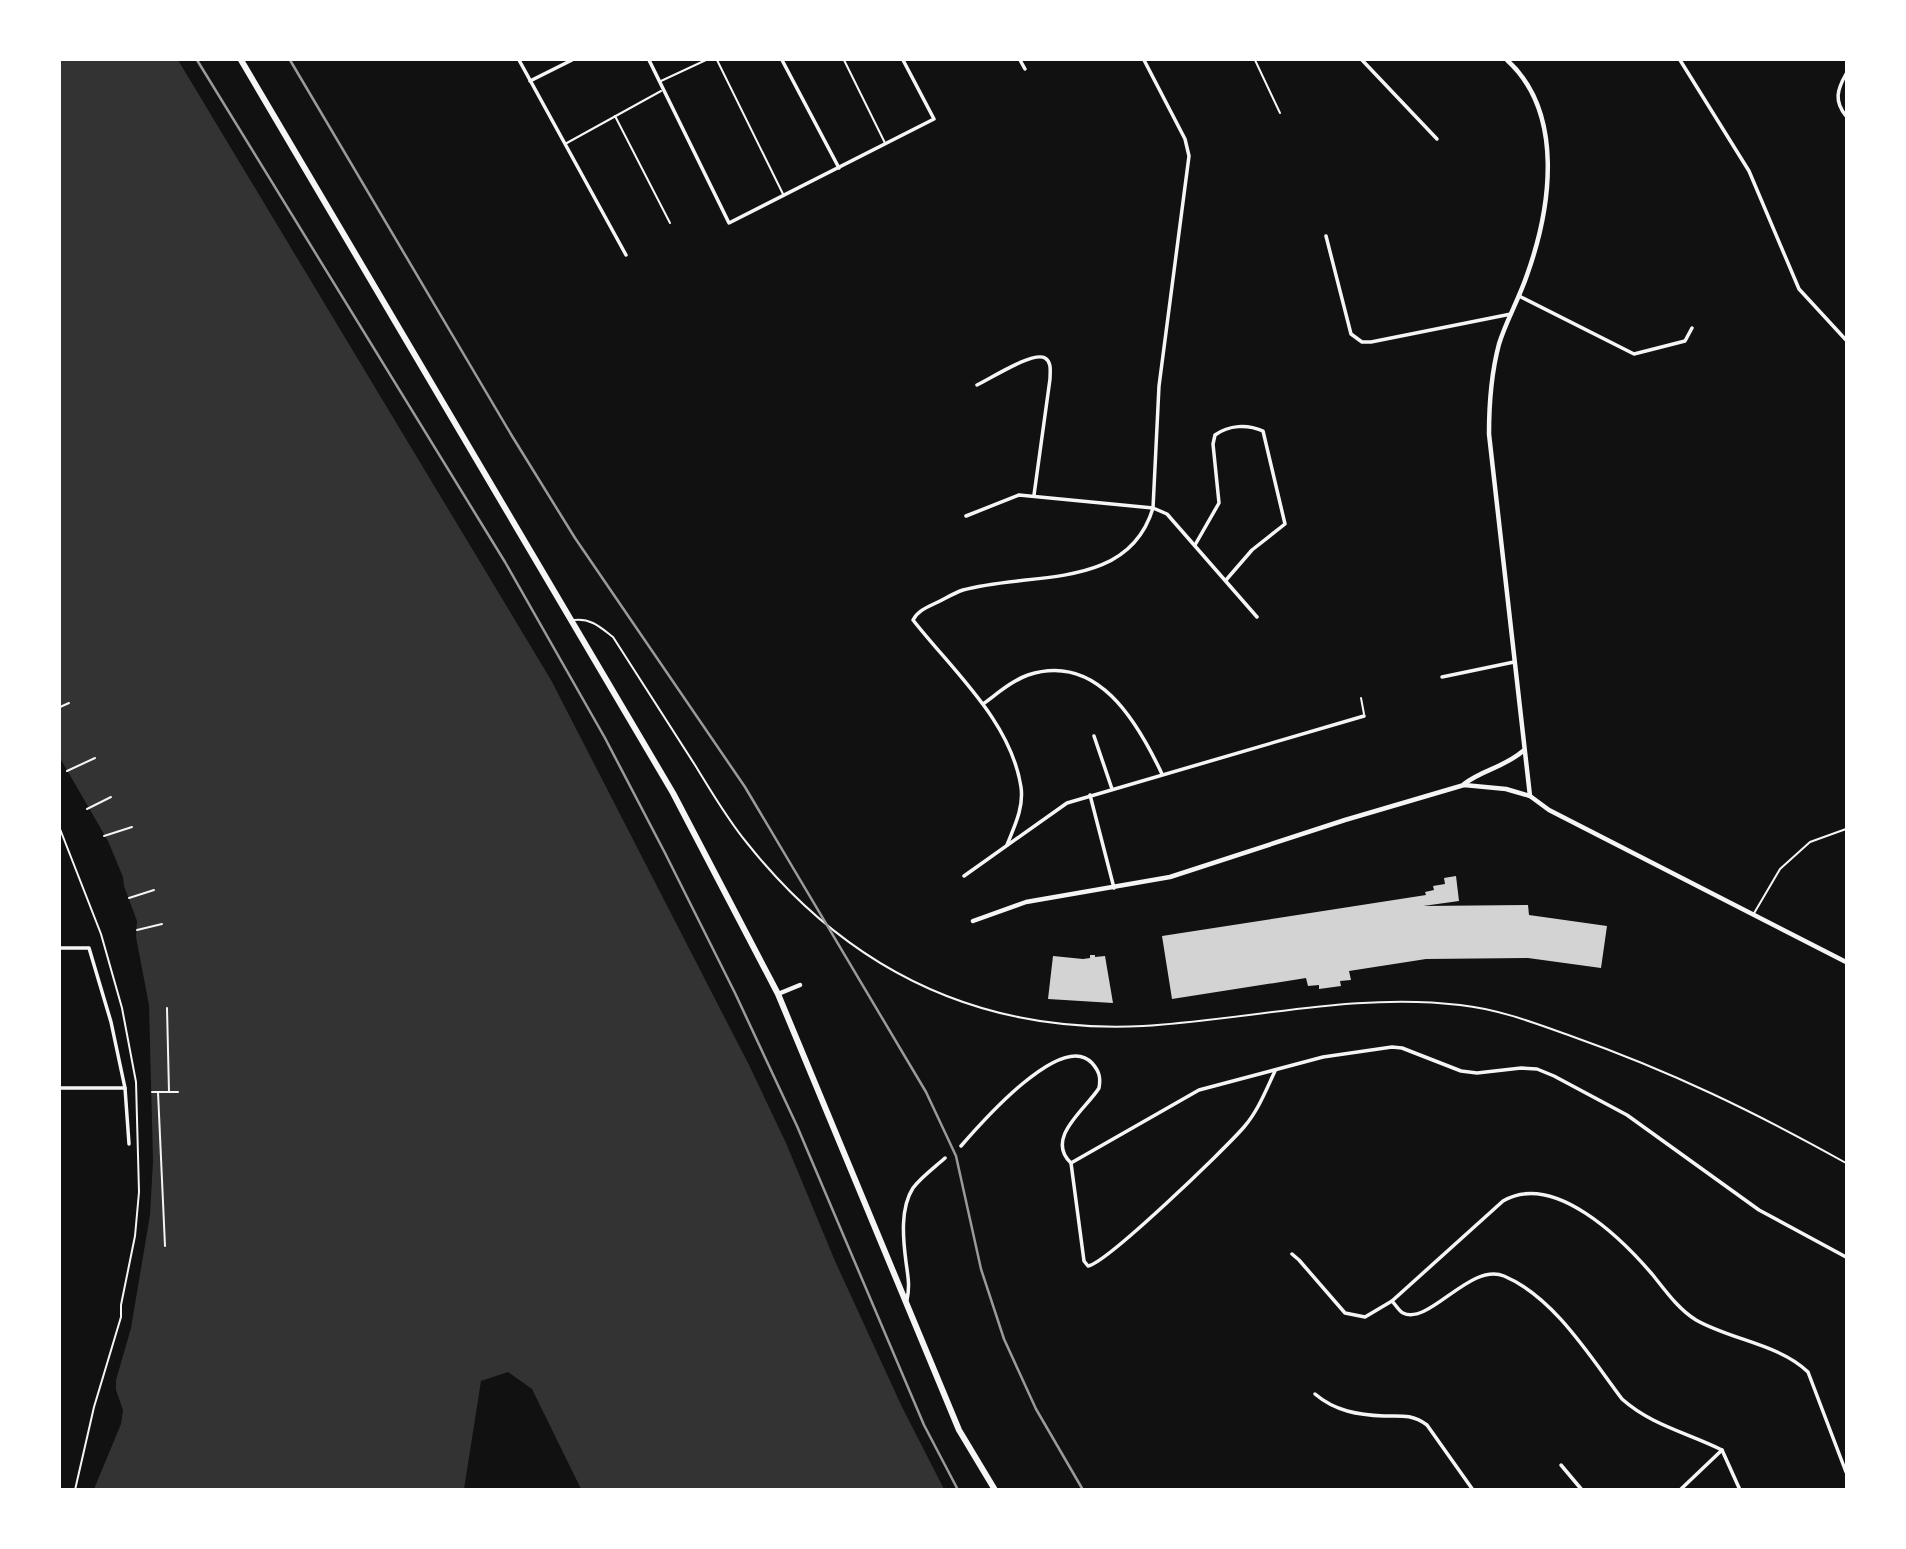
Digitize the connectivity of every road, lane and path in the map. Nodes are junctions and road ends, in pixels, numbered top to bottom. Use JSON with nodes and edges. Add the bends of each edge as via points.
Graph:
{"nodes":[{"id":1,"x":241,"y":60,"type":"edge"},
{"id":2,"x":519,"y":60,"type":"edge"},
{"id":3,"x":572,"y":60,"type":"edge"},
{"id":4,"x":649,"y":60,"type":"edge"},
{"id":5,"x":706,"y":60,"type":"edge"},
{"id":6,"x":717,"y":60,"type":"edge"},
{"id":7,"x":782,"y":60,"type":"edge"},
{"id":8,"x":844,"y":60,"type":"edge"},
{"id":9,"x":903,"y":60,"type":"edge"},
{"id":10,"x":1020,"y":60,"type":"edge"},
{"id":11,"x":1143,"y":60,"type":"edge"},
{"id":12,"x":1255,"y":60,"type":"edge"},
{"id":13,"x":1362,"y":60,"type":"edge"},
{"id":14,"x":1507,"y":60,"type":"edge"},
{"id":15,"x":1680,"y":60,"type":"edge"},
{"id":16,"x":1025,"y":69,"type":"dead end"},
{"id":17,"x":1846,"y":74,"type":"edge"},
{"id":18,"x":530,"y":81,"type":"junction"},
{"id":19,"x":660,"y":82,"type":"junction"},
{"id":20,"x":663,"y":90,"type":"junction"},
{"id":21,"x":1280,"y":113,"type":"dead end"},
{"id":22,"x":1846,"y":116,"type":"edge"},
{"id":23,"x":615,"y":117,"type":"junction"},
{"id":24,"x":1437,"y":139,"type":"dead end"},
{"id":25,"x":885,"y":143,"type":"junction"},
{"id":26,"x":564,"y":144,"type":"junction"},
{"id":27,"x":839,"y":168,"type":"junction"},
{"id":28,"x":784,"y":196,"type":"junction"},
{"id":29,"x":670,"y":223,"type":"dead end"},
{"id":30,"x":1325,"y":236,"type":"dead end"},
{"id":31,"x":626,"y":255,"type":"dead end"},
{"id":32,"x":1519,"y":296,"type":"junction"},
{"id":33,"x":1511,"y":314,"type":"junction"},
{"id":34,"x":1692,"y":328,"type":"dead end"},
{"id":35,"x":1846,"y":340,"type":"edge"},
{"id":36,"x":977,"y":385,"type":"dead end"},
{"id":37,"x":1034,"y":495,"type":"junction"},
{"id":38,"x":1153,"y":508,"type":"junction"},
{"id":39,"x":966,"y":516,"type":"dead end"},
{"id":40,"x":1195,"y":544,"type":"junction"},
{"id":41,"x":1226,"y":580,"type":"junction"},
{"id":42,"x":1257,"y":617,"type":"dead end"},
{"id":43,"x":571,"y":620,"type":"junction"},
{"id":44,"x":1514,"y":662,"type":"junction"},
{"id":45,"x":1443,"y":677,"type":"dead end"},
{"id":46,"x":1361,"y":698,"type":"dead end"},
{"id":47,"x":69,"y":703,"type":"dead end"},
{"id":48,"x":982,"y":705,"type":"junction"},
{"id":49,"x":60,"y":707,"type":"edge"},
{"id":50,"x":1364,"y":716,"type":"joint"},
{"id":51,"x":1094,"y":736,"type":"dead end"},
{"id":52,"x":1524,"y":750,"type":"junction"},
{"id":53,"x":96,"y":758,"type":"dead end"},
{"id":54,"x":67,"y":771,"type":"dead end"},
{"id":55,"x":1162,"y":774,"type":"junction"},
{"id":56,"x":1464,"y":785,"type":"junction"},
{"id":57,"x":1112,"y":789,"type":"junction"},
{"id":58,"x":1090,"y":795,"type":"junction"},
{"id":59,"x":1530,"y":796,"type":"junction"},
{"id":60,"x":111,"y":797,"type":"dead end"},
{"id":61,"x":87,"y":809,"type":"dead end"},
{"id":62,"x":132,"y":827,"type":"dead end"},
{"id":63,"x":60,"y":829,"type":"edge"},
{"id":64,"x":1846,"y":829,"type":"edge"},
{"id":65,"x":104,"y":836,"type":"dead end"},
{"id":66,"x":1007,"y":845,"type":"junction"},
{"id":67,"x":964,"y":876,"type":"dead end"},
{"id":68,"x":1114,"y":888,"type":"junction"},
{"id":69,"x":154,"y":890,"type":"dead end"},
{"id":70,"x":128,"y":898,"type":"dead end"},
{"id":71,"x":1753,"y":915,"type":"junction"},
{"id":72,"x":973,"y":922,"type":"dead end"},
{"id":73,"x":162,"y":924,"type":"dead end"},
{"id":74,"x":137,"y":930,"type":"dead end"},
{"id":75,"x":60,"y":948,"type":"edge"},
{"id":76,"x":1846,"y":962,"type":"edge"},
{"id":77,"x":800,"y":985,"type":"dead end"},
{"id":78,"x":778,"y":994,"type":"junction"},
{"id":79,"x":167,"y":1009,"type":"dead end"},
{"id":80,"x":1275,"y":1070,"type":"junction"},
{"id":81,"x":60,"y":1088,"type":"edge"},
{"id":82,"x":125,"y":1088,"type":"junction"},
{"id":83,"x":152,"y":1092,"type":"dead end"},
{"id":84,"x":158,"y":1092,"type":"junction"},
{"id":85,"x":169,"y":1092,"type":"junction"},
{"id":86,"x":178,"y":1092,"type":"dead end"},
{"id":87,"x":129,"y":1144,"type":"dead end"},
{"id":88,"x":961,"y":1146,"type":"dead end"},
{"id":89,"x":945,"y":1158,"type":"dead end"},
{"id":90,"x":1071,"y":1163,"type":"junction"},
{"id":91,"x":1846,"y":1163,"type":"edge"},
{"id":92,"x":165,"y":1246,"type":"dead end"},
{"id":93,"x":1292,"y":1254,"type":"dead end"},
{"id":94,"x":1846,"y":1257,"type":"edge"},
{"id":95,"x":1392,"y":1301,"type":"junction"},
{"id":96,"x":907,"y":1309,"type":"junction"},
{"id":97,"x":1315,"y":1394,"type":"dead end"},
{"id":98,"x":1722,"y":1450,"type":"junction"},
{"id":99,"x":1561,"y":1465,"type":"dead end"},
{"id":100,"x":1846,"y":1472,"type":"edge"},
{"id":101,"x":75,"y":1489,"type":"edge"},
{"id":102,"x":995,"y":1489,"type":"edge"},
{"id":103,"x":1473,"y":1489,"type":"edge"},
{"id":104,"x":1582,"y":1489,"type":"edge"},
{"id":105,"x":1680,"y":1489,"type":"edge"},
{"id":106,"x":1740,"y":1489,"type":"edge"}],
"edges":[{"from":1,"to":43,"type":"main road"},
{"from":2,"to":18,"type":"street"},
{"from":3,"to":18,"type":"street"},
{"from":4,"to":19,"type":"street"},
{"from":5,"to":19,"type":"lane"},
{"from":6,"to":28,"type":"lane"},
{"from":7,"to":27,"type":"street"},
{"from":8,"to":25,"type":"lane"},
{"from":9,"to":25,"type":"street","via":[[934,119]]},
{"from":10,"to":16,"type":"street"},
{"from":11,"to":38,"type":"street","via":[[1185,139],[1189,156],[1160,386]]},
{"from":12,"to":21,"type":"lane"},
{"from":13,"to":24,"type":"street"},
{"from":14,"to":32,"type":"street","via":[[1525,79],[1545,125],[1543,214]]},
{"from":15,"to":35,"type":"street","via":[[1749,171],[1799,289]]},
{"from":17,"to":22,"type":"street","via":[[1837,99]]},
{"from":18,"to":26,"type":"street"},
{"from":19,"to":20,"type":"street"},
{"from":20,"to":23,"type":"lane"},
{"from":20,"to":28,"type":"street","via":[[729,223]]},
{"from":23,"to":26,"type":"lane"},
{"from":23,"to":29,"type":"lane"},
{"from":25,"to":27,"type":"street"},
{"from":26,"to":31,"type":"street"},
{"from":27,"to":28,"type":"street"},
{"from":30,"to":33,"type":"street","via":[[1351,334],[1362,342]]},
{"from":32,"to":33,"type":"street"},
{"from":32,"to":34,"type":"street","via":[[1634,354],[1685,341]]},
{"from":33,"to":44,"type":"street","via":[[1490,385],[1489,434]]},
{"from":36,"to":37,"type":"street","via":[[1030,358],[1047,359],[1050,379]]},
{"from":37,"to":38,"type":"street"},
{"from":37,"to":39,"type":"street","via":[[1019,495]]},
{"from":38,"to":40,"type":"street","via":[[1167,514]]},
{"from":38,"to":48,"type":"street","via":[[1136,542],[1099,567],[961,591],[916,612],[913,620]]},
{"from":40,"to":41,"type":"street"},
{"from":40,"to":41,"type":"street","via":[[1219,503],[1215,435],[1237,427],[1263,431],[1285,524],[1252,550]]},
{"from":41,"to":42,"type":"street"},
{"from":43,"to":78,"type":"main road","via":[[673,793]]},
{"from":43,"to":91,"type":"lane","via":[[585,619],[612,637],[716,799],[782,884],[824,923],[879,963],[966,1005],[1079,1025],[1142,1026],[1386,1001],[1461,1005],[1516,1017],[1615,1051],[1766,1118]]},
{"from":44,"to":45,"type":"street"},
{"from":44,"to":52,"type":"street"},
{"from":46,"to":50,"type":"lane"},
{"from":47,"to":49,"type":"path"},
{"from":48,"to":55,"type":"street","via":[[1026,676],[1057,669],[1074,672],[1093,680],[1114,698],[1147,742]]},
{"from":48,"to":66,"type":"street","via":[[1013,758],[1021,789],[1019,816]]},
{"from":50,"to":55,"type":"street"},
{"from":51,"to":57,"type":"street"},
{"from":52,"to":56,"type":"street","via":[[1509,763],[1474,776]]},
{"from":52,"to":59,"type":"street"},
{"from":53,"to":54,"type":"path"},
{"from":55,"to":57,"type":"street"},
{"from":56,"to":59,"type":"street"},
{"from":56,"to":68,"type":"street","via":[[1170,877]]},
{"from":57,"to":58,"type":"street"},
{"from":58,"to":66,"type":"street","via":[[1067,803]]},
{"from":58,"to":68,"type":"street"},
{"from":59,"to":71,"type":"street"},
{"from":60,"to":61,"type":"path"},
{"from":62,"to":65,"type":"path"},
{"from":63,"to":101,"type":"path","via":[[101,934],[122,1008],[136,1082],[140,1180],[121,1317]]},
{"from":64,"to":71,"type":"lane","via":[[1810,842],[1780,869]]},
{"from":66,"to":67,"type":"street"},
{"from":68,"to":72,"type":"street","via":[[1026,902]]},
{"from":69,"to":70,"type":"path"},
{"from":71,"to":76,"type":"street"},
{"from":73,"to":74,"type":"path"},
{"from":75,"to":82,"type":"street","via":[[89,948]]},
{"from":77,"to":78,"type":"street"},
{"from":78,"to":96,"type":"main road"},
{"from":79,"to":85,"type":"path"},
{"from":80,"to":90,"type":"street","via":[[1199,1090]]},
{"from":80,"to":90,"type":"street","via":[[1252,1116],[1215,1158],[1112,1252],[1088,1266]]},
{"from":80,"to":94,"type":"street","via":[[1392,1046],[1469,1072],[1537,1069],[1627,1115],[1759,1210]]},
{"from":81,"to":82,"type":"street"},
{"from":82,"to":87,"type":"street"},
{"from":83,"to":84,"type":"path"},
{"from":84,"to":85,"type":"path"},
{"from":84,"to":92,"type":"path"},
{"from":85,"to":86,"type":"path"},
{"from":88,"to":90,"type":"street","via":[[1032,1076],[1053,1061],[1078,1054],[1091,1062],[1101,1080],[1062,1141]]},
{"from":89,"to":96,"type":"street","via":[[907,1199]]},
{"from":93,"to":95,"type":"street","via":[[1345,1312],[1355,1317],[1365,1317]]},
{"from":95,"to":98,"type":"street","via":[[1403,1312],[1413,1314],[1477,1276],[1504,1276],[1557,1315],[1635,1410]]},
{"from":95,"to":100,"type":"street","via":[[1503,1201],[1529,1195],[1558,1199],[1597,1220],[1695,1319],[1782,1355],[1808,1372]]},
{"from":96,"to":102,"type":"main road","via":[[959,1430]]},
{"from":97,"to":103,"type":"street","via":[[1326,1404],[1356,1414],[1419,1419]]},
{"from":98,"to":105,"type":"street"},
{"from":98,"to":106,"type":"street"},
{"from":99,"to":104,"type":"street"}]}
